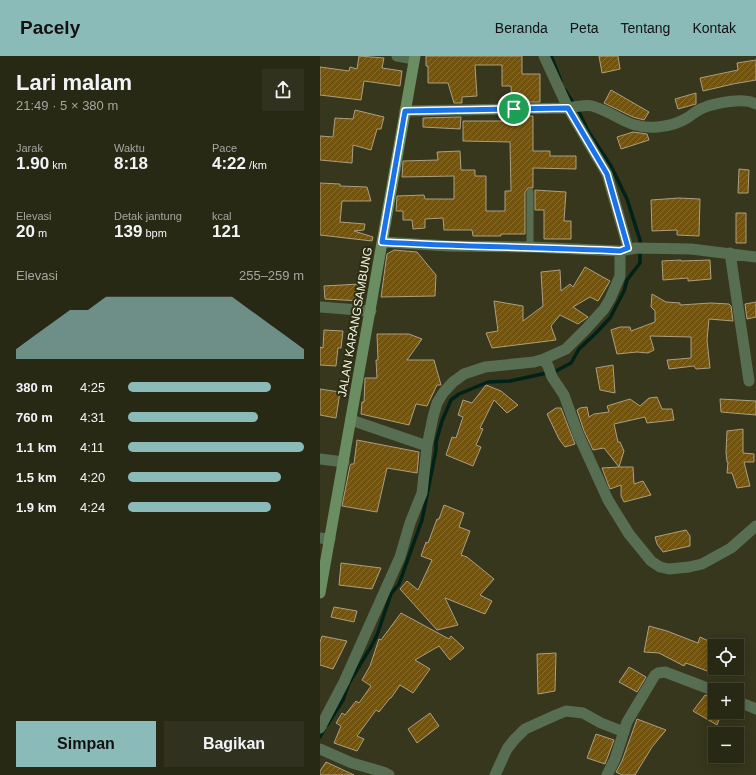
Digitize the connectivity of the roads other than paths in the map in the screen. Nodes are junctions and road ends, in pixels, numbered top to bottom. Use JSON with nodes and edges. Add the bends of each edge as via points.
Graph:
{"nodes":[{"id":1,"x":397,"y":56,"type":"edge"},
{"id":2,"x":544,"y":56,"type":"edge"},
{"id":3,"x":414,"y":58,"type":"edge"},
{"id":4,"x":756,"y":104,"type":"edge"},
{"id":5,"x":570,"y":108,"type":"junction"},
{"id":6,"x":405,"y":111,"type":"junction"},
{"id":7,"x":530,"y":192,"type":"dead end"},
{"id":8,"x":382,"y":242,"type":"junction"},
{"id":9,"x":530,"y":247,"type":"junction"},
{"id":10,"x":632,"y":249,"type":"junction"},
{"id":11,"x":730,"y":253,"type":"junction"},
{"id":12,"x":756,"y":257,"type":"edge"},
{"id":13,"x":320,"y":307,"type":"edge"},
{"id":14,"x":371,"y":311,"type":"junction"},
{"id":15,"x":546,"y":363,"type":"junction"},
{"id":16,"x":749,"y":381,"type":"dead end"},
{"id":17,"x":351,"y":420,"type":"junction"},
{"id":18,"x":427,"y":446,"type":"junction"},
{"id":19,"x":320,"y":459,"type":"edge"},
{"id":20,"x":344,"y":462,"type":"junction"},
{"id":21,"x":756,"y":526,"type":"edge"},
{"id":22,"x":325,"y":539,"type":"edge"},
{"id":23,"x":320,"y":593,"type":"edge"},
{"id":24,"x":708,"y":688,"type":"edge"},
{"id":25,"x":744,"y":704,"type":"edge"},
{"id":26,"x":756,"y":709,"type":"edge"},
{"id":27,"x":320,"y":728,"type":"edge"},
{"id":28,"x":624,"y":732,"type":"junction"},
{"id":29,"x":321,"y":749,"type":"edge"},
{"id":30,"x":389,"y":775,"type":"edge"},
{"id":31,"x":495,"y":775,"type":"edge"},
{"id":32,"x":608,"y":775,"type":"edge"}],
"edges":[{"from":1,"to":3,"type":"street"},
{"from":2,"to":5,"type":"street"},
{"from":3,"to":6,"type":"main road","name":"JALAN KARANGSAMBUNG"},
{"from":4,"to":5,"type":"street","via":[[745,100],[711,106],[670,125],[658,127],[633,125],[591,106]]},
{"from":5,"to":6,"type":"street"},
{"from":5,"to":10,"type":"street","via":[[607,174]]},
{"from":6,"to":8,"type":"main road","name":"JALAN KARANGSAMBUNG"},
{"from":7,"to":9,"type":"lane"},
{"from":8,"to":9,"type":"street"},
{"from":8,"to":14,"type":"main road","name":"JALAN KARANGSAMBUNG"},
{"from":9,"to":10,"type":"street"},
{"from":10,"to":11,"type":"street","via":[[691,249]]},
{"from":10,"to":15,"type":"street","via":[[604,309],[566,349]]},
{"from":11,"to":12,"type":"street"},
{"from":11,"to":16,"type":"street"},
{"from":13,"to":14,"type":"street"},
{"from":14,"to":17,"type":"main road","name":"JALAN KARANGSAMBUNG"},
{"from":15,"to":18,"type":"street","via":[[485,367],[464,374],[442,393],[433,417]]},
{"from":15,"to":21,"type":"street","via":[[564,395],[578,434],[608,500],[629,534],[651,561],[669,569],[689,568],[702,564],[731,548]]},
{"from":17,"to":18,"type":"street"},
{"from":17,"to":20,"type":"main road","name":"JALAN KARANGSAMBUNG"},
{"from":18,"to":27,"type":"street","via":[[422,493],[400,557],[344,682]]},
{"from":19,"to":20,"type":"street"},
{"from":20,"to":22,"type":"main road","name":"JALAN KARANGSAMBUNG"},
{"from":22,"to":23,"type":"main road","name":"JALAN KARANGSAMBUNG"},
{"from":24,"to":28,"type":"street","via":[[664,672],[658,673],[627,722]]},
{"from":25,"to":26,"type":"street"},
{"from":28,"to":31,"type":"street","via":[[583,713],[566,712],[556,715],[525,729],[507,749]]},
{"from":28,"to":32,"type":"street"},
{"from":29,"to":30,"type":"street","via":[[352,763]]}]}
